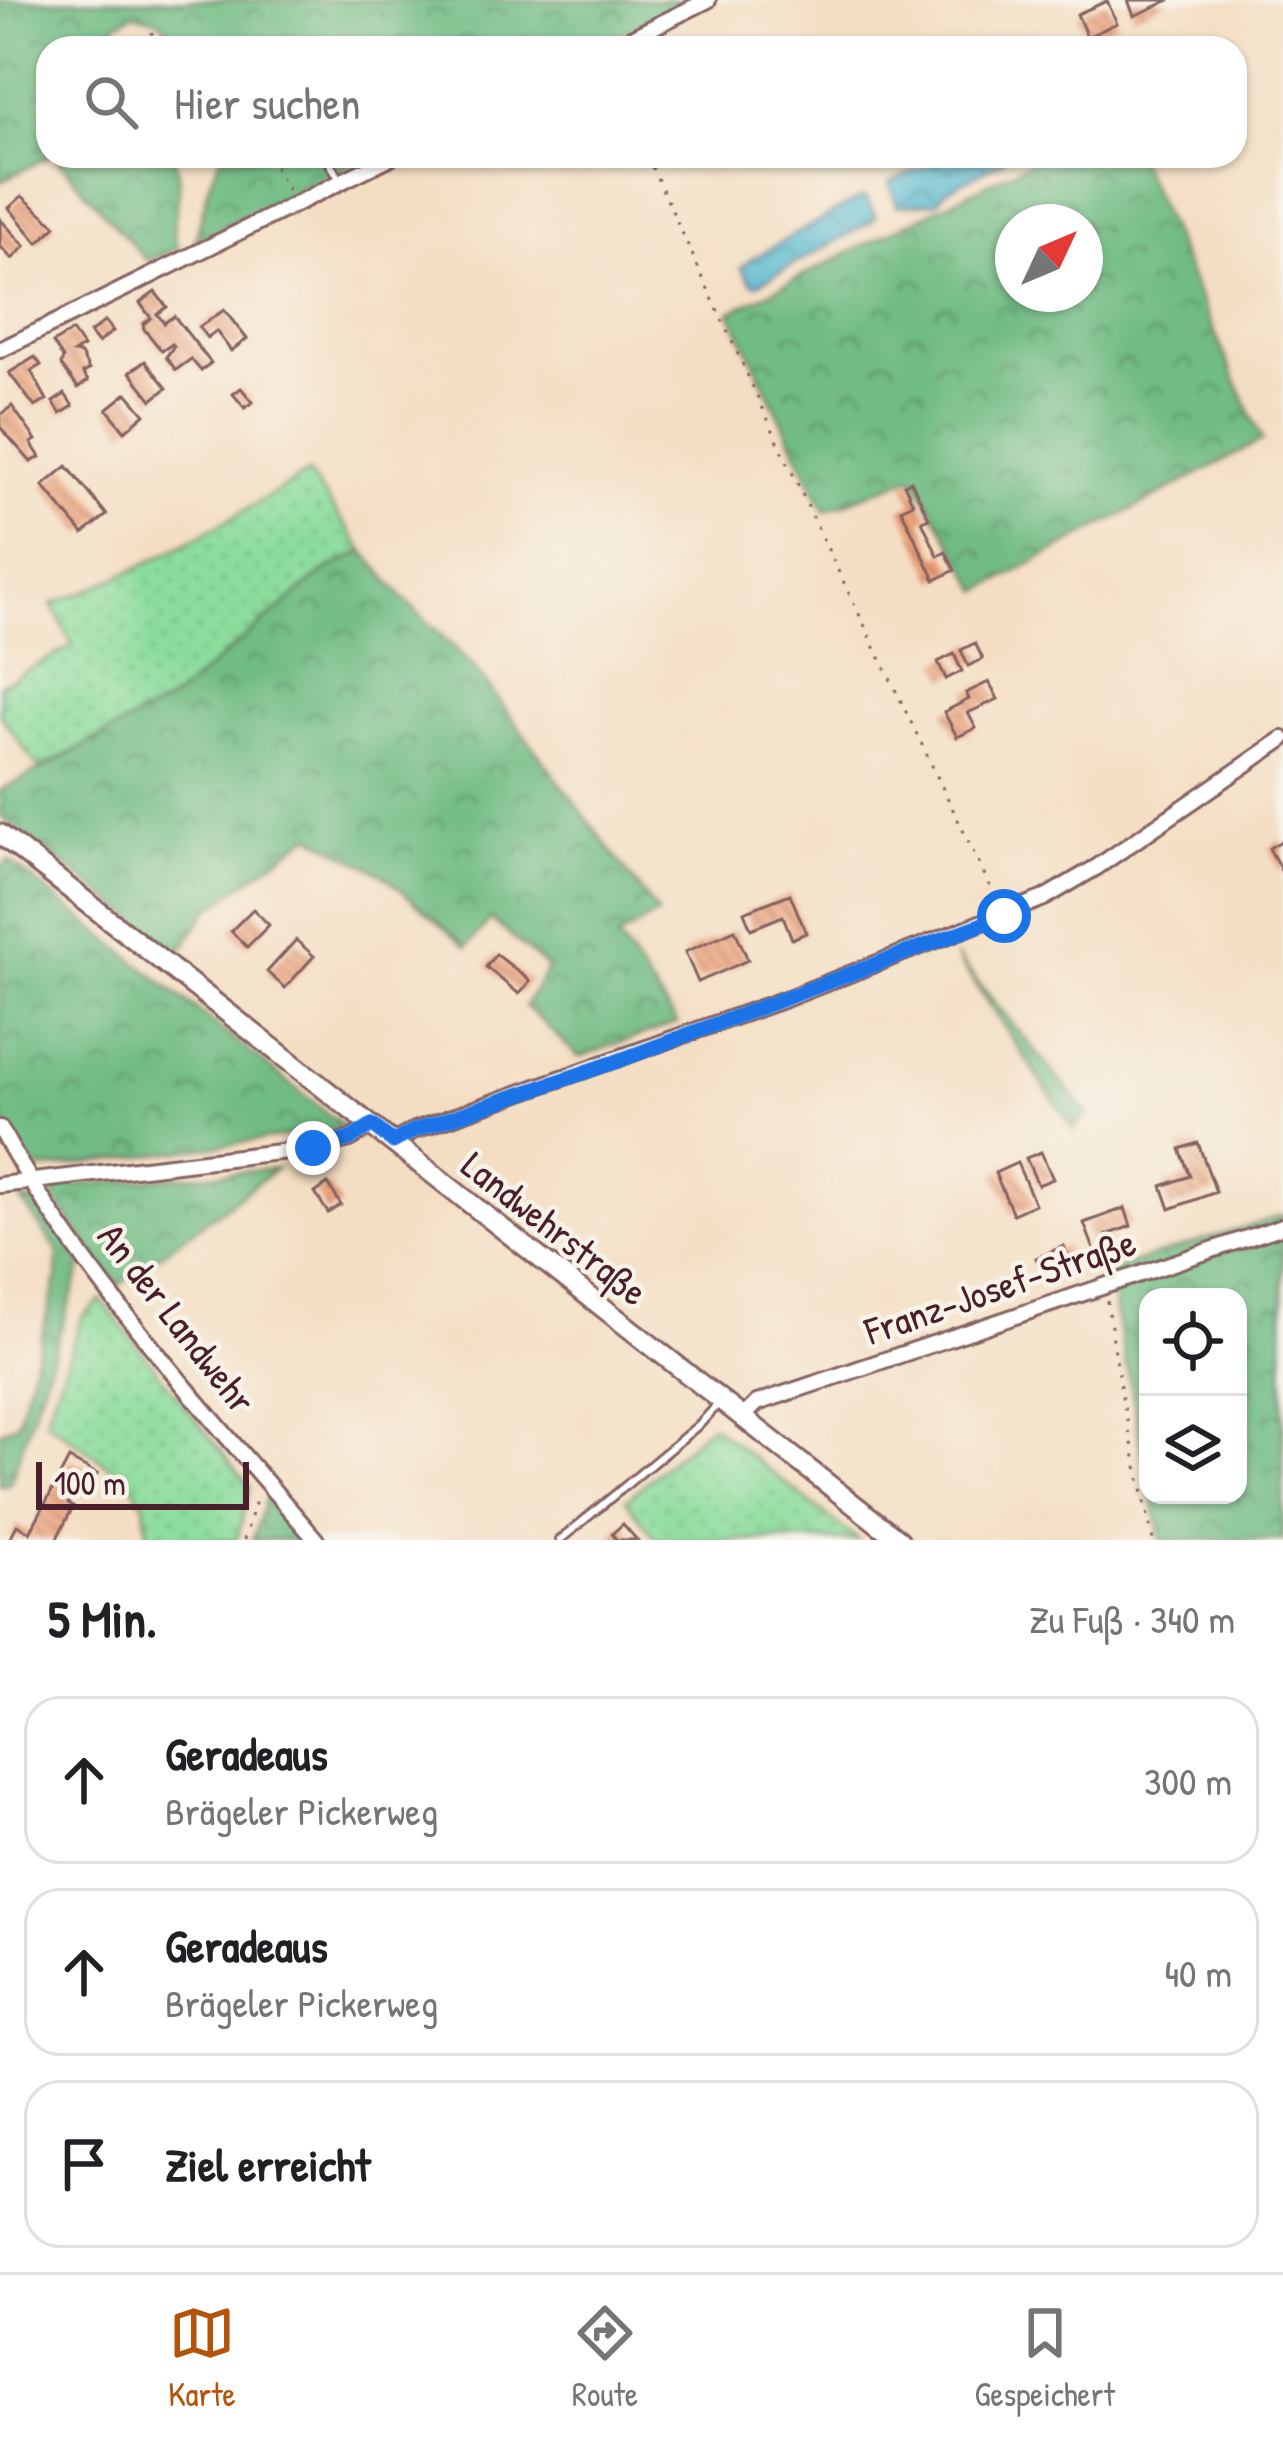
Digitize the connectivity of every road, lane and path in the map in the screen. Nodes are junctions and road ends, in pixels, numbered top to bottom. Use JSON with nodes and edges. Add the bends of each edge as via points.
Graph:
{"nodes":[{"id":1,"x":708,"y":0,"type":"edge"},
{"id":2,"x":635,"y":36,"type":"edge"},
{"id":3,"x":275,"y":168,"type":"edge"},
{"id":4,"x":332,"y":168,"type":"edge"},
{"id":5,"x":369,"y":168,"type":"edge"},
{"id":6,"x":653,"y":168,"type":"edge"},
{"id":7,"x":341,"y":182,"type":"junction"},
{"id":8,"x":294,"y":205,"type":"junction"},
{"id":9,"x":0,"y":350,"type":"edge"},
{"id":10,"x":1283,"y":739,"type":"edge"},
{"id":11,"x":0,"y":834,"type":"edge"},
{"id":12,"x":1004,"y":916,"type":"junction"},
{"id":13,"x":372,"y":1125,"type":"junction"},
{"id":14,"x":0,"y":1128,"type":"edge"},
{"id":15,"x":393,"y":1142,"type":"junction"},
{"id":16,"x":28,"y":1180,"type":"junction"},
{"id":17,"x":0,"y":1185,"type":"edge"},
{"id":18,"x":1283,"y":1226,"type":"edge"},
{"id":19,"x":1106,"y":1286,"type":"junction"},
{"id":20,"x":721,"y":1400,"type":"junction"},
{"id":21,"x":743,"y":1417,"type":"junction"},
{"id":22,"x":263,"y":1478,"type":"junction"},
{"id":23,"x":244,"y":1540,"type":"edge"},
{"id":24,"x":316,"y":1540,"type":"edge"},
{"id":25,"x":560,"y":1540,"type":"edge"},
{"id":26,"x":899,"y":1540,"type":"edge"},
{"id":27,"x":1154,"y":1540,"type":"edge"}],
"edges":[{"from":1,"to":2,"type":"street"},
{"from":3,"to":8,"type":"path"},
{"from":4,"to":7,"type":"lane"},
{"from":5,"to":7,"type":"street"},
{"from":6,"to":12,"type":"path"},
{"from":7,"to":8,"type":"street"},
{"from":8,"to":9,"type":"street"},
{"from":10,"to":12,"type":"street","via":[[1097,867]]},
{"from":11,"to":13,"type":"street","name":"Landwehrstraße"},
{"from":12,"to":15,"type":"street"},
{"from":13,"to":15,"type":"street","name":"Landwehrstraße"},
{"from":13,"to":16,"type":"street","via":[[313,1148]]},
{"from":14,"to":16,"type":"street","name":"An der Landwehr"},
{"from":15,"to":20,"type":"street","name":"Landwehrstraße"},
{"from":16,"to":17,"type":"street"},
{"from":16,"to":22,"type":"street","name":"An der Landwehr"},
{"from":18,"to":19,"type":"street","name":"Franz-Josef-Straße"},
{"from":19,"to":21,"type":"street","name":"Franz-Josef-Straße","via":[[757,1402]]},
{"from":19,"to":27,"type":"path"},
{"from":20,"to":21,"type":"street","name":"Landwehrstraße"},
{"from":20,"to":25,"type":"lane"},
{"from":21,"to":26,"type":"street","name":"Landwehrstraße"},
{"from":22,"to":23,"type":"path"},
{"from":22,"to":24,"type":"street","name":"An der Landwehr"}]}
